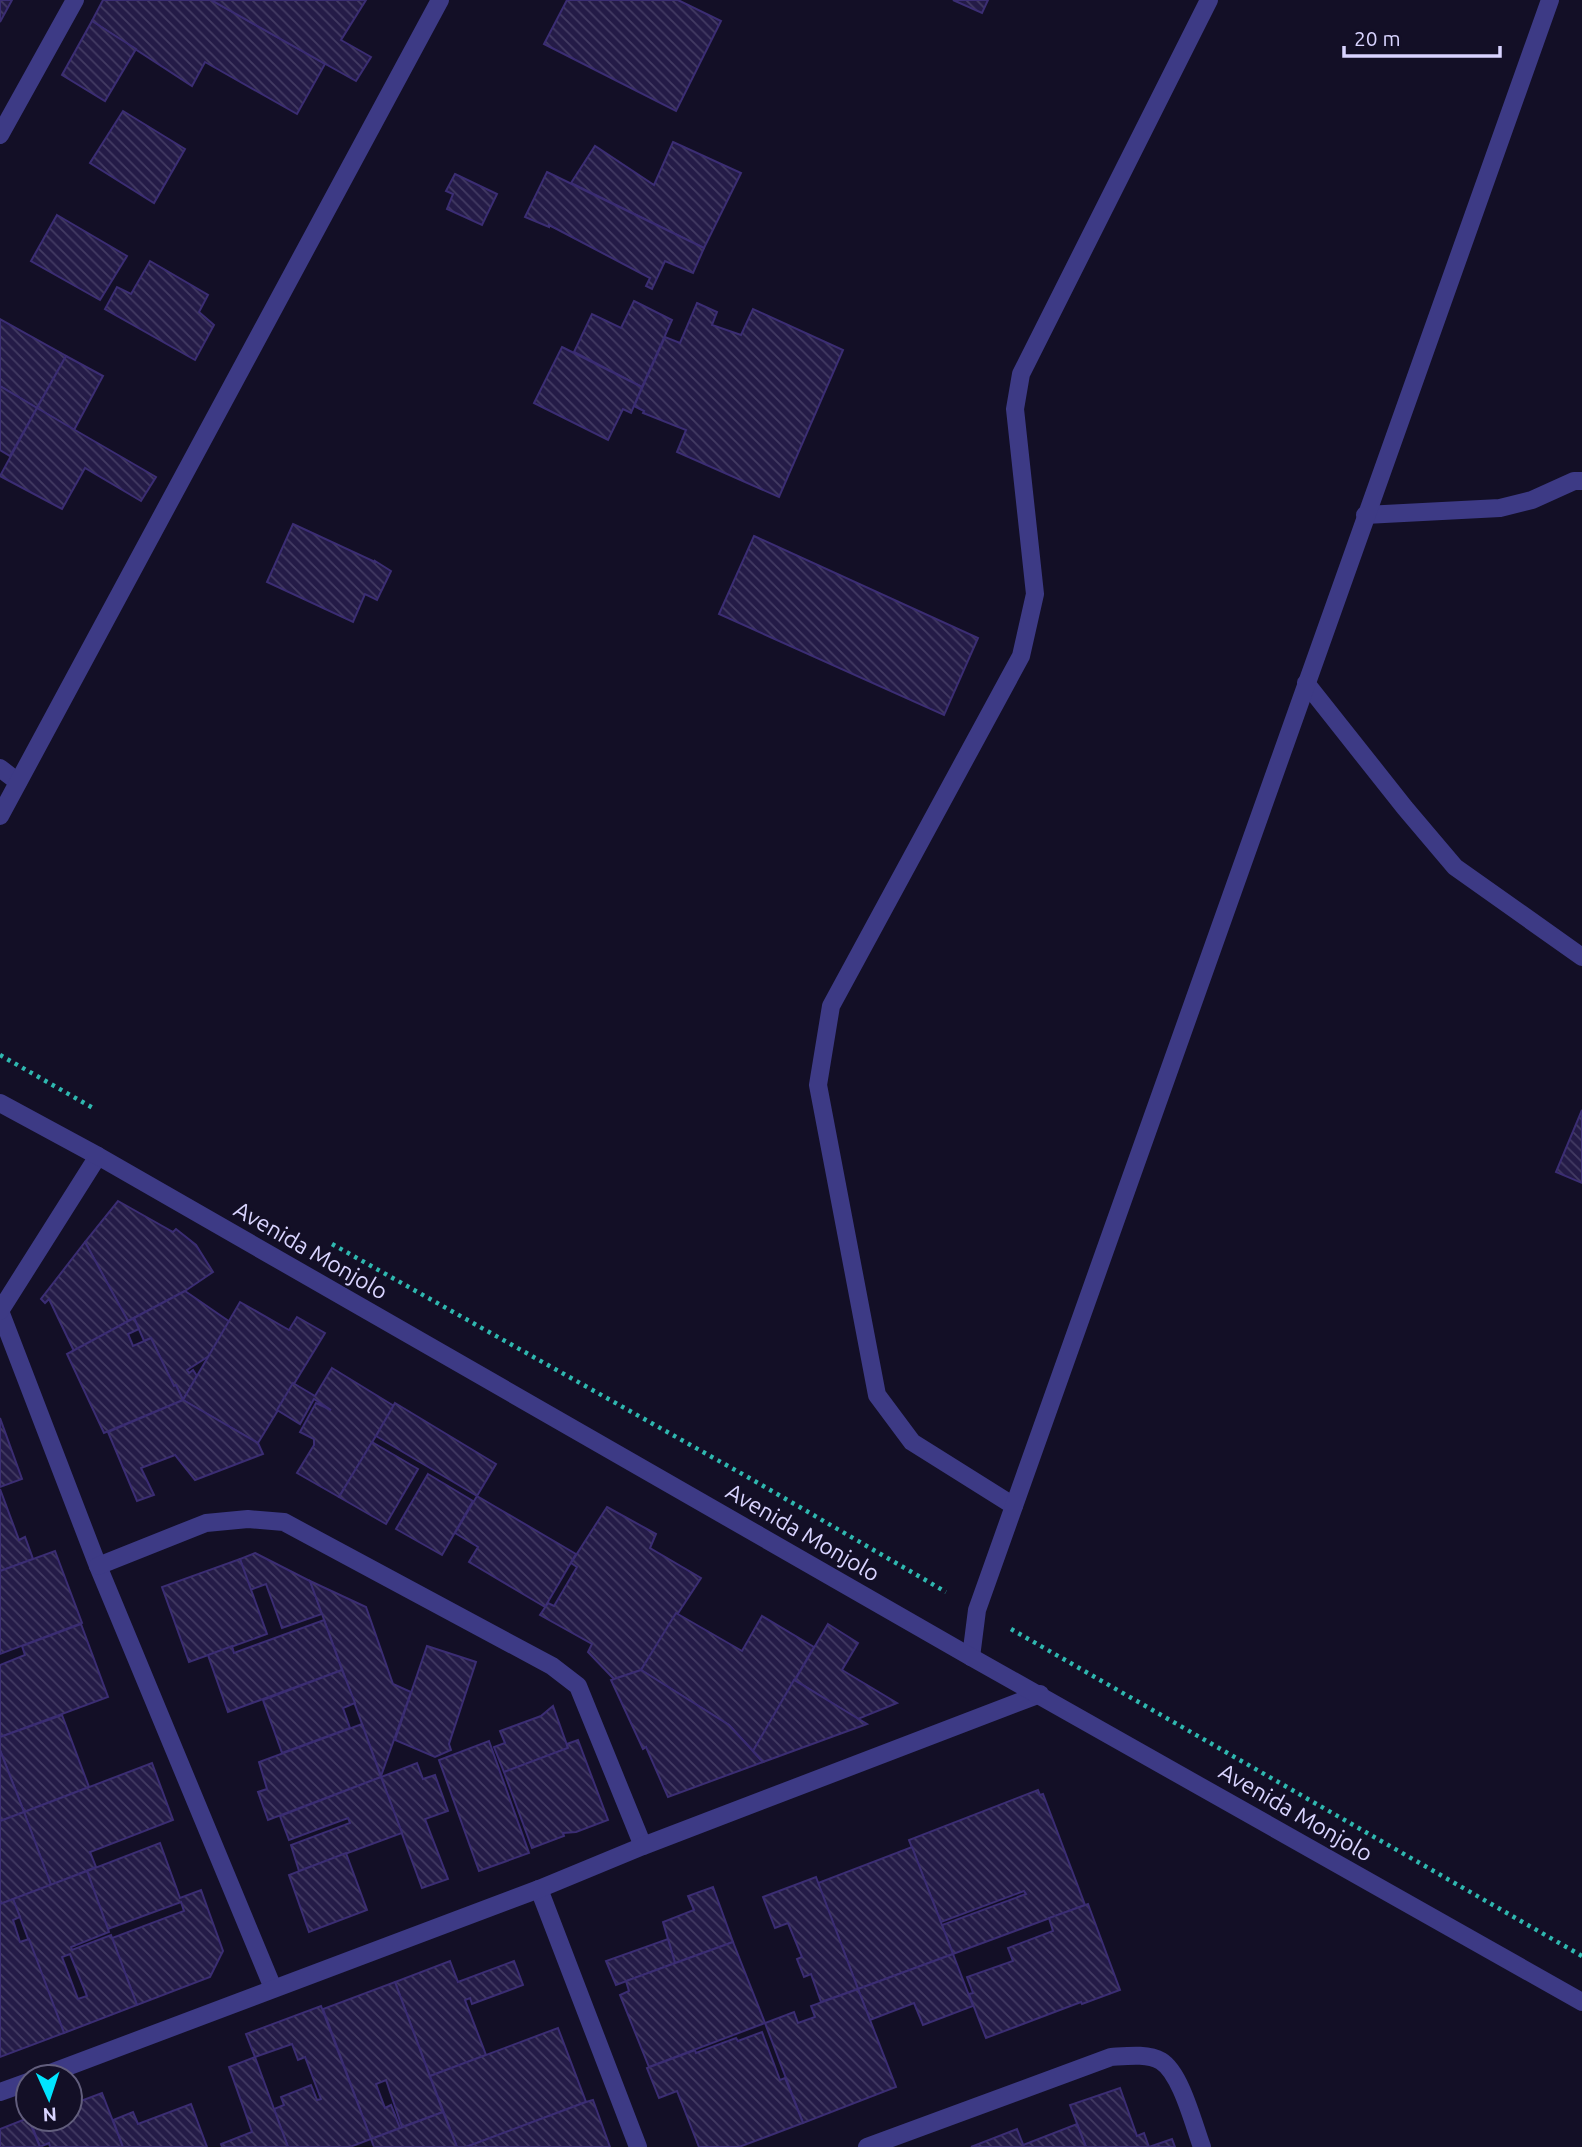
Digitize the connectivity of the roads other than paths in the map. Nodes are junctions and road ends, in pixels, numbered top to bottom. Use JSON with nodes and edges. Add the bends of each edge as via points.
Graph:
{"nodes":[{"id":1,"x":75,"y":0,"type":"edge"},
{"id":2,"x":440,"y":0,"type":"edge"},
{"id":3,"x":1209,"y":0,"type":"edge"},
{"id":4,"x":1550,"y":0,"type":"edge"},
{"id":5,"x":0,"y":135,"type":"edge"},
{"id":6,"x":1582,"y":481,"type":"edge"},
{"id":7,"x":1365,"y":515,"type":"junction"},
{"id":8,"x":1306,"y":683,"type":"junction"},
{"id":9,"x":0,"y":768,"type":"edge"},
{"id":10,"x":18,"y":782,"type":"junction"},
{"id":11,"x":0,"y":816,"type":"edge"},
{"id":12,"x":1582,"y":957,"type":"edge"},
{"id":13,"x":0,"y":1103,"type":"edge"},
{"id":14,"x":98,"y":1156,"type":"junction"},
{"id":15,"x":0,"y":1311,"type":"edge"},
{"id":16,"x":1014,"y":1506,"type":"junction"},
{"id":17,"x":98,"y":1566,"type":"junction"},
{"id":18,"x":971,"y":1657,"type":"junction"},
{"id":19,"x":1040,"y":1694,"type":"junction"},
{"id":20,"x":643,"y":1846,"type":"junction"},
{"id":21,"x":539,"y":1889,"type":"junction"},
{"id":22,"x":273,"y":1988,"type":"junction"},
{"id":23,"x":1582,"y":2002,"type":"edge"},
{"id":24,"x":77,"y":2063,"type":"edge"},
{"id":25,"x":638,"y":2147,"type":"edge"},
{"id":26,"x":867,"y":2147,"type":"edge"},
{"id":27,"x":1202,"y":2147,"type":"edge"}],
"edges":[{"from":1,"to":5,"type":"street"},
{"from":2,"to":10,"type":"street"},
{"from":3,"to":16,"type":"street","via":[[1021,374],[1015,409],[1035,594],[1021,656],[831,1006],[818,1085],[877,1395],[912,1442]]},
{"from":4,"to":7,"type":"street"},
{"from":6,"to":7,"type":"street","via":[[1500,508]]},
{"from":7,"to":8,"type":"street"},
{"from":8,"to":12,"type":"street","via":[[1455,867]]},
{"from":8,"to":16,"type":"street"},
{"from":9,"to":10,"type":"street"},
{"from":10,"to":11,"type":"street"},
{"from":13,"to":14,"type":"street","name":"Avenida Monjolo"},
{"from":14,"to":15,"type":"street"},
{"from":14,"to":18,"type":"street","name":"Avenida Monjolo"},
{"from":15,"to":17,"type":"street"},
{"from":16,"to":18,"type":"street","via":[[976,1609]]},
{"from":17,"to":20,"type":"street","via":[[206,1523],[284,1522],[552,1666],[578,1686]]},
{"from":17,"to":22,"type":"street"},
{"from":18,"to":19,"type":"street","name":"Avenida Monjolo"},
{"from":19,"to":20,"type":"street"},
{"from":19,"to":23,"type":"street","name":"Avenida Monjolo"},
{"from":20,"to":21,"type":"street"},
{"from":21,"to":22,"type":"street"},
{"from":21,"to":25,"type":"street"},
{"from":22,"to":24,"type":"street"},
{"from":26,"to":27,"type":"street","via":[[1111,2057],[1128,2055],[1162,2061],[1175,2076]]}]}
